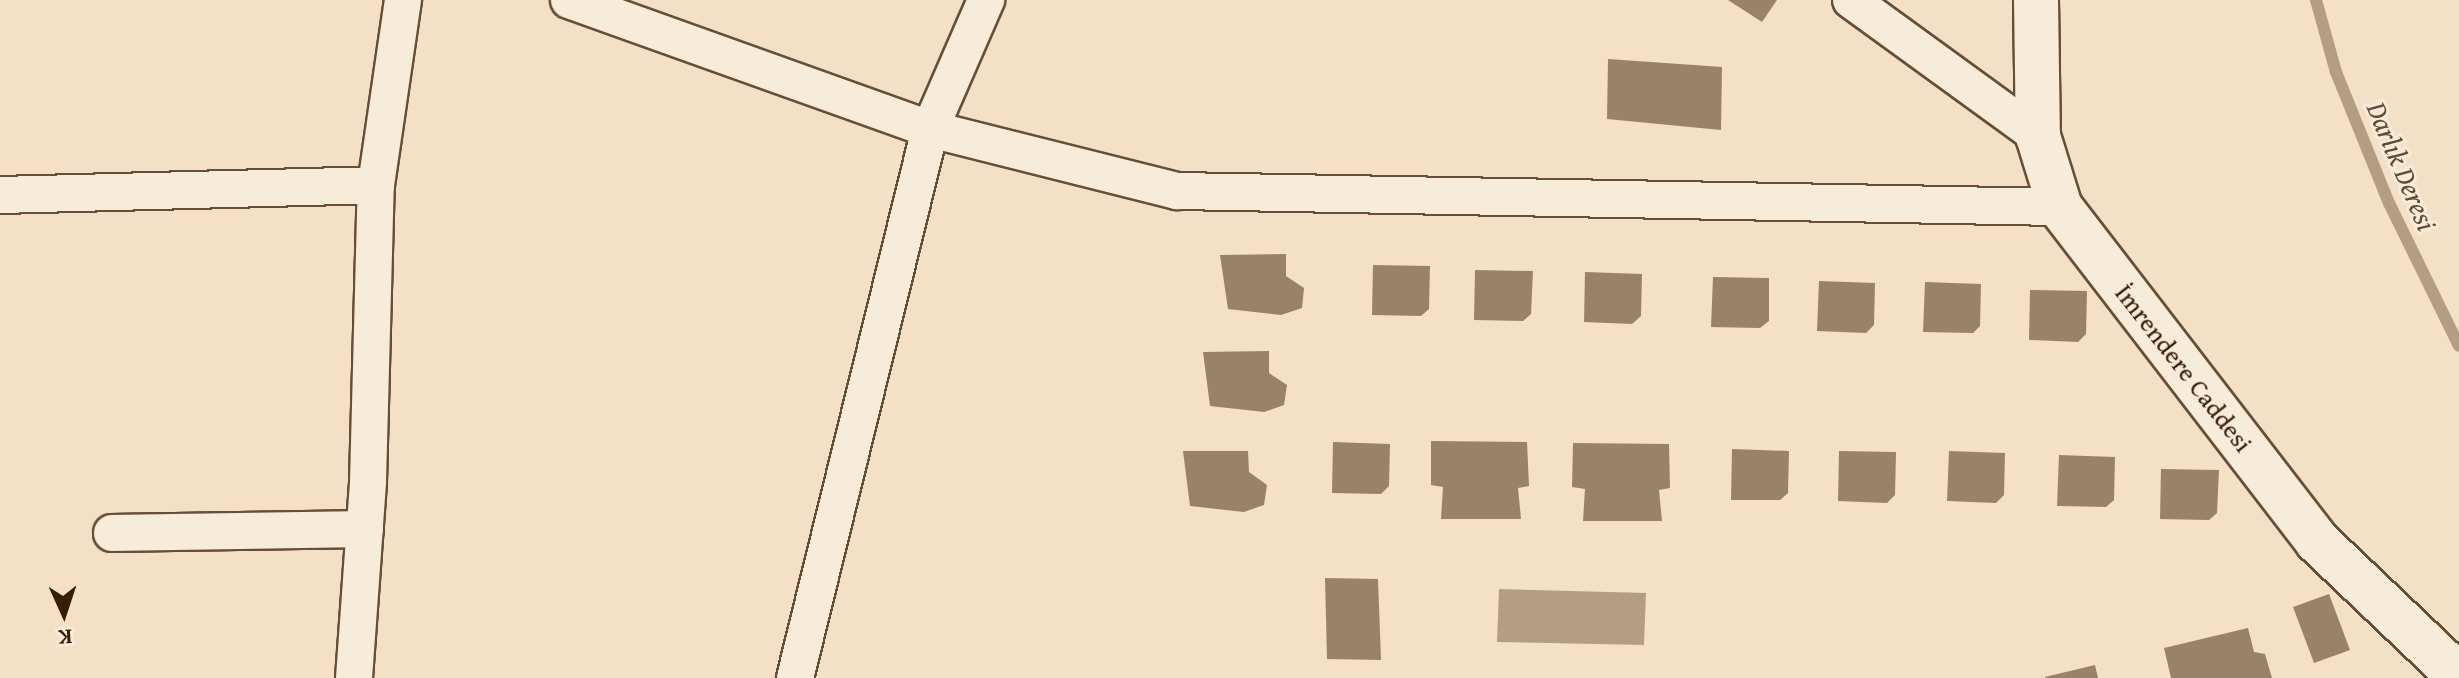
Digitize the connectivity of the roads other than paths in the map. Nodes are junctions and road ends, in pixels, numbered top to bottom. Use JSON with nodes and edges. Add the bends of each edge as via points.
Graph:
{"nodes":[{"id":1,"x":403,"y":0,"type":"edge"},
{"id":2,"x":569,"y":0,"type":"edge"},
{"id":3,"x":986,"y":0,"type":"edge"},
{"id":4,"x":1851,"y":0,"type":"edge"},
{"id":5,"x":2036,"y":0,"type":"edge"},
{"id":6,"x":930,"y":129,"type":"junction"},
{"id":7,"x":2038,"y":136,"type":"junction"},
{"id":8,"x":376,"y":185,"type":"junction"},
{"id":9,"x":0,"y":195,"type":"edge"},
{"id":10,"x":2060,"y":207,"type":"junction"},
{"id":11,"x":365,"y":529,"type":"junction"},
{"id":12,"x":112,"y":533,"type":"dead end"},
{"id":13,"x":2459,"y":676,"type":"edge"},
{"id":14,"x":354,"y":678,"type":"edge"},
{"id":15,"x":795,"y":678,"type":"edge"}],
"edges":[{"from":1,"to":8,"type":"street"},
{"from":2,"to":6,"type":"street"},
{"from":3,"to":6,"type":"street"},
{"from":4,"to":7,"type":"street"},
{"from":5,"to":7,"type":"street","name":"İmrendere Caddesi"},
{"from":6,"to":10,"type":"street","via":[[1177,191]]},
{"from":6,"to":15,"type":"street"},
{"from":7,"to":10,"type":"street","name":"İmrendere Caddesi"},
{"from":8,"to":9,"type":"street"},
{"from":8,"to":11,"type":"street"},
{"from":10,"to":13,"type":"street","name":"İmrendere Caddesi","via":[[2317,541]]},
{"from":11,"to":12,"type":"street"},
{"from":11,"to":14,"type":"street"}]}
